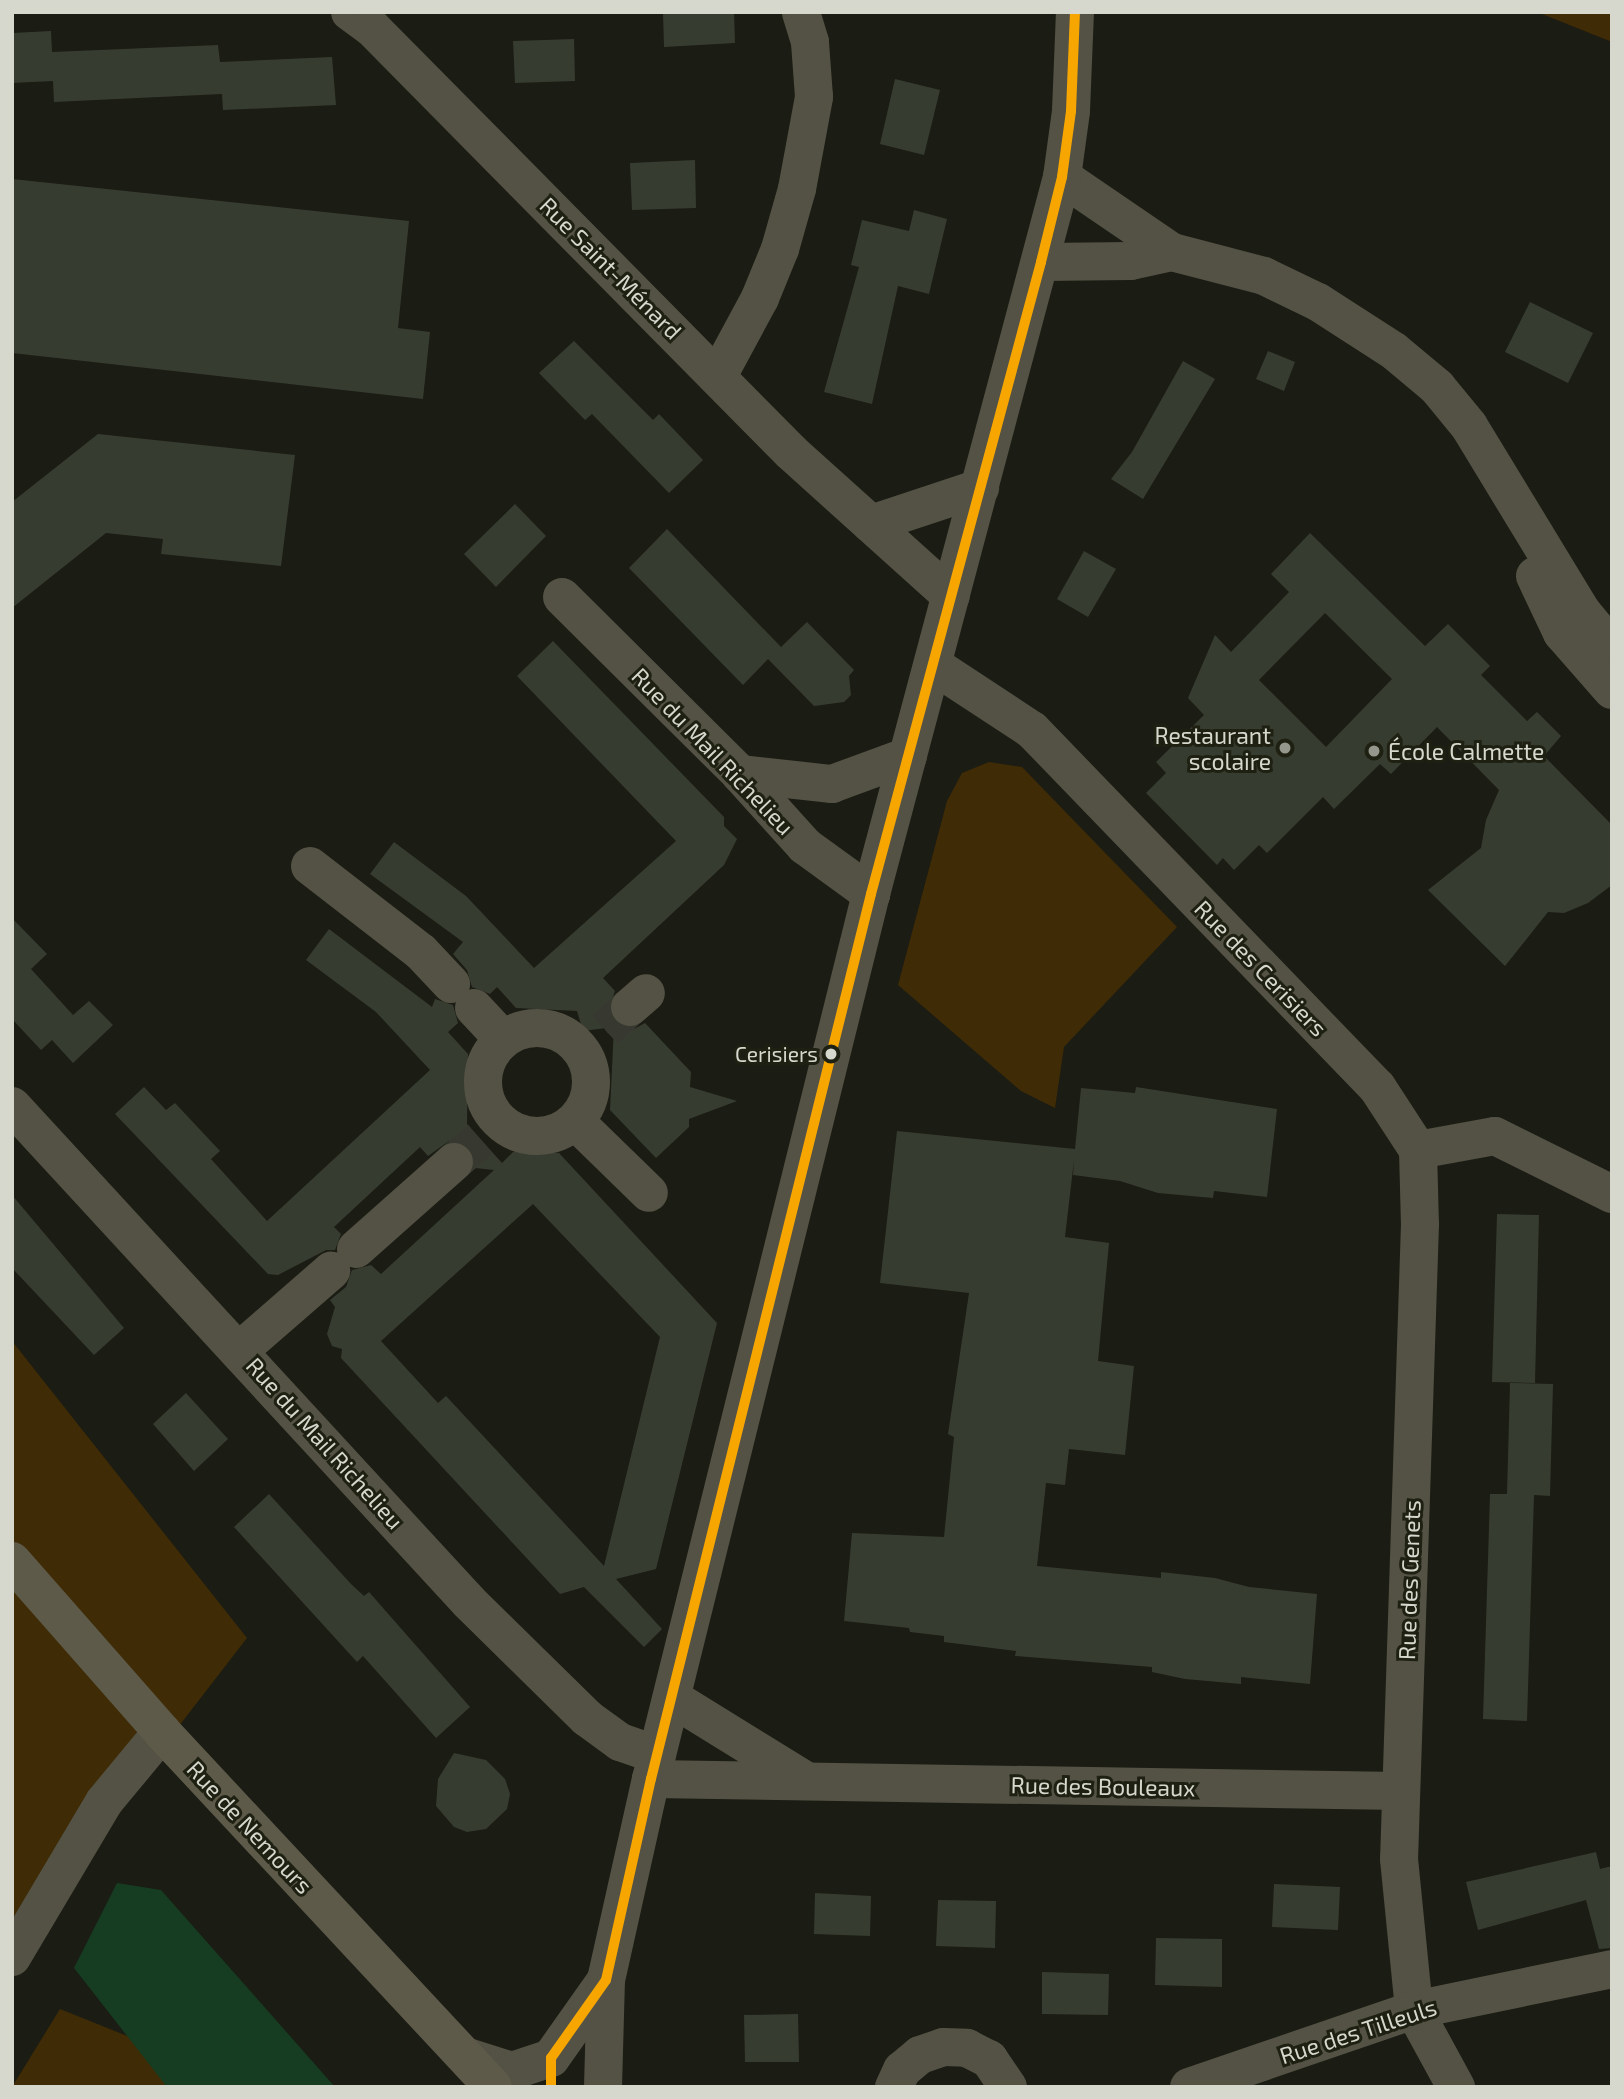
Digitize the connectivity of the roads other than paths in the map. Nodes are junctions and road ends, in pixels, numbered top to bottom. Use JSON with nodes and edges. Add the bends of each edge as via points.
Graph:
{"nodes":[{"id":1,"x":350,"y":12,"type":"edge"},
{"id":2,"x":802,"y":12,"type":"edge"},
{"id":3,"x":1075,"y":12,"type":"edge"},
{"id":4,"x":1062,"y":177,"type":"junction"},
{"id":5,"x":1172,"y":252,"type":"junction"},
{"id":6,"x":1041,"y":262,"type":"junction"},
{"id":7,"x":718,"y":376,"type":"junction"},
{"id":8,"x":980,"y":488,"type":"junction"},
{"id":9,"x":1510,"y":497,"type":"junction"},
{"id":10,"x":871,"y":524,"type":"junction"},
{"id":11,"x":951,"y":596,"type":"junction"},
{"id":12,"x":562,"y":597,"type":"dead end"},
{"id":13,"x":1612,"y":648,"type":"edge"},
{"id":14,"x":933,"y":665,"type":"junction"},
{"id":15,"x":1612,"y":690,"type":"edge"},
{"id":16,"x":908,"y":756,"type":"junction"},
{"id":17,"x":740,"y":774,"type":"junction"},
{"id":18,"x":310,"y":866,"type":"dead end"},
{"id":19,"x":872,"y":894,"type":"junction"},
{"id":20,"x":503,"y":1039,"type":"junction"},
{"id":21,"x":12,"y":1106,"type":"edge"},
{"id":22,"x":575,"y":1121,"type":"junction"},
{"id":23,"x":478,"y":1141,"type":"junction"},
{"id":24,"x":1418,"y":1150,"type":"junction"},
{"id":25,"x":649,"y":1193,"type":"dead end"},
{"id":26,"x":1612,"y":1194,"type":"edge"},
{"id":27,"x":240,"y":1350,"type":"junction"},
{"id":28,"x":12,"y":1561,"type":"edge"},
{"id":29,"x":672,"y":1698,"type":"junction"},
{"id":30,"x":162,"y":1732,"type":"junction"},
{"id":31,"x":654,"y":1767,"type":"junction"},
{"id":32,"x":805,"y":1780,"type":"junction"},
{"id":33,"x":1401,"y":1791,"type":"junction"},
{"id":34,"x":12,"y":1958,"type":"edge"},
{"id":35,"x":1612,"y":1969,"type":"edge"},
{"id":36,"x":606,"y":1980,"type":"junction"},
{"id":37,"x":1414,"y":2010,"type":"junction"},
{"id":38,"x":465,"y":2056,"type":"junction"},
{"id":39,"x":551,"y":2072,"type":"edge"},
{"id":40,"x":493,"y":2087,"type":"edge"},
{"id":41,"x":603,"y":2087,"type":"edge"},
{"id":42,"x":894,"y":2087,"type":"edge"},
{"id":43,"x":1008,"y":2087,"type":"edge"},
{"id":44,"x":1189,"y":2087,"type":"edge"},
{"id":45,"x":1456,"y":2087,"type":"edge"}],
"edges":[{"from":1,"to":7,"type":"street","name":"Rue Saint-Ménard","via":[[372,28]]},
{"from":2,"to":7,"type":"street","via":[[810,42],[814,97],[803,164],[780,249]]},
{"from":3,"to":4,"type":"street","via":[[1071,111]]},
{"from":4,"to":5,"type":"street"},
{"from":4,"to":6,"type":"street"},
{"from":5,"to":6,"type":"street","via":[[1131,261]]},
{"from":5,"to":9,"type":"street","via":[[1264,276],[1318,302],[1394,351],[1437,387],[1469,426]]},
{"from":6,"to":8,"type":"street"},
{"from":7,"to":10,"type":"street","name":"Rue Saint-Ménard","via":[[791,452]]},
{"from":8,"to":10,"type":"street"},
{"from":8,"to":11,"type":"street"},
{"from":9,"to":13,"type":"street","via":[[1582,612]]},
{"from":9,"to":15,"type":"street","via":[[1529,564],[1562,633]]},
{"from":10,"to":11,"type":"street","name":"Rue Saint-Ménard"},
{"from":11,"to":14,"type":"street"},
{"from":12,"to":17,"type":"street","name":"Rue du Mail Richelieu"},
{"from":14,"to":16,"type":"street"},
{"from":14,"to":24,"type":"street","name":"Rue des Cerisiers","via":[[1032,730],[1377,1087]]},
{"from":16,"to":17,"type":"street","via":[[832,784]]},
{"from":16,"to":19,"type":"street"},
{"from":17,"to":19,"type":"street","name":"Rue du Mail Richelieu","via":[[805,846]]},
{"from":18,"to":20,"type":"street","via":[[421,952]]},
{"from":19,"to":29,"type":"street"},
{"from":20,"to":22,"type":"street","via":[[536,1027],[554,1029],[616,1020],[589,1063],[591,1094]]},
{"from":20,"to":23,"type":"street","via":[[491,1053],[483,1079],[489,1106]]},
{"from":21,"to":27,"type":"street","name":"Rue du Mail Richelieu"},
{"from":22,"to":23,"type":"street","via":[[546,1136],[521,1133]]},
{"from":22,"to":25,"type":"street"},
{"from":23,"to":27,"type":"street"},
{"from":24,"to":26,"type":"street","via":[[1494,1136]]},
{"from":24,"to":33,"type":"street","name":"Rue des Genets","via":[[1420,1237]]},
{"from":27,"to":31,"type":"street","name":"Rue du Mail Richelieu","via":[[469,1602],[587,1718]]},
{"from":28,"to":30,"type":"main road","name":"Rue de Nemours"},
{"from":29,"to":31,"type":"street"},
{"from":29,"to":32,"type":"street"},
{"from":30,"to":34,"type":"street","via":[[104,1802]]},
{"from":30,"to":38,"type":"main road","name":"Rue de Nemours"},
{"from":31,"to":32,"type":"street","name":"Rue des Bouleaux"},
{"from":31,"to":36,"type":"street"},
{"from":32,"to":33,"type":"street","name":"Rue des Bouleaux"},
{"from":33,"to":37,"type":"street","name":"Rue des Genets","via":[[1399,1859]]},
{"from":35,"to":37,"type":"street","name":"Rue des Tilleuls"},
{"from":36,"to":39,"type":"street"},
{"from":36,"to":41,"type":"street"},
{"from":37,"to":44,"type":"street","name":"Rue des Tilleuls"},
{"from":37,"to":45,"type":"street"},
{"from":38,"to":39,"type":"street","via":[[512,2071]]},
{"from":38,"to":40,"type":"main road","name":"Rue de Nemours"},
{"from":42,"to":43,"type":"street","via":[[902,2070],[920,2055],[943,2047],[967,2048],[989,2059]]}]}
